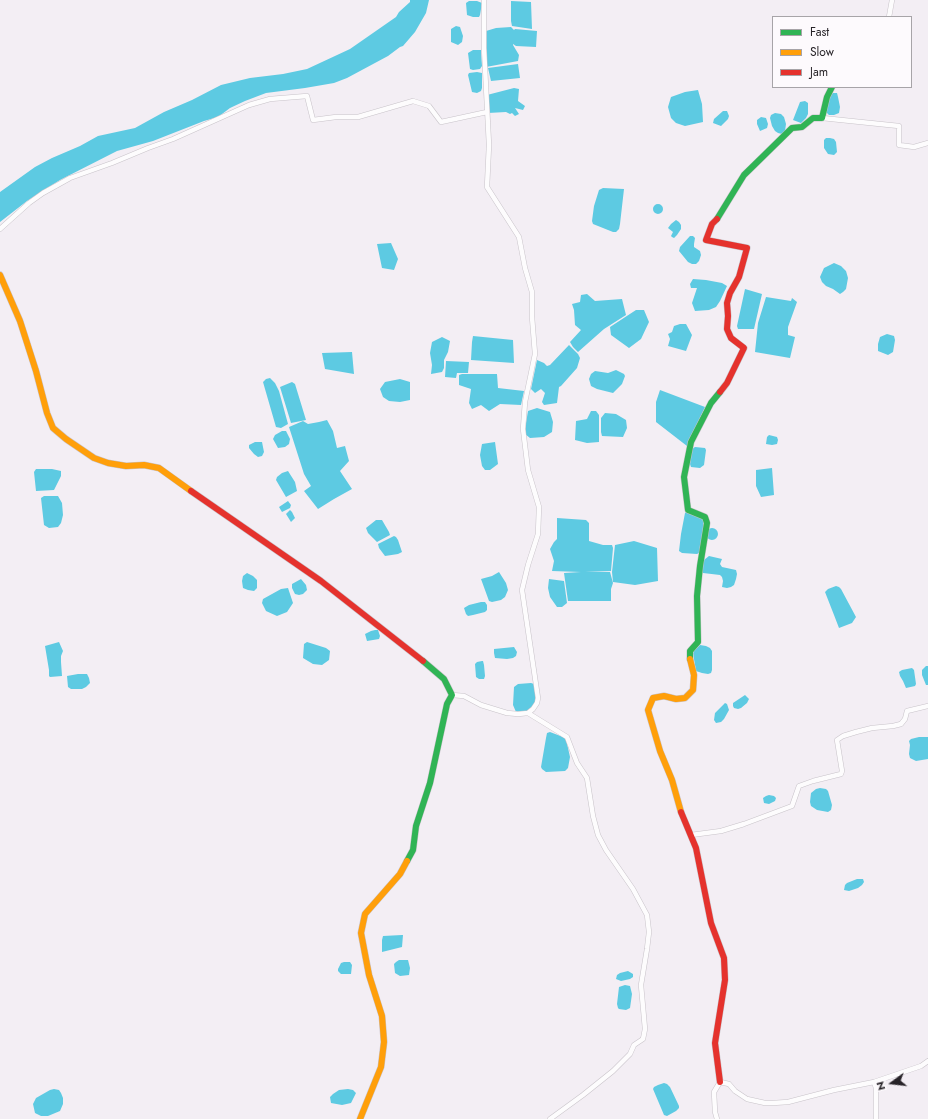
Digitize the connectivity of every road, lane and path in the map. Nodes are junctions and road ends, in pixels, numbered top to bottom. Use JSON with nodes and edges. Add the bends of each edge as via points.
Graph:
{"nodes":[{"id":1,"x":484,"y":0,"type":"edge"},
{"id":2,"x":892,"y":0,"type":"edge"},
{"id":3,"x":889,"y":16,"type":"edge"},
{"id":4,"x":832,"y":88,"type":"edge"},
{"id":5,"x":487,"y":112,"type":"junction"},
{"id":6,"x":822,"y":118,"type":"junction"},
{"id":7,"x":928,"y":144,"type":"edge"},
{"id":8,"x":0,"y":229,"type":"edge"},
{"id":9,"x":0,"y":275,"type":"edge"},
{"id":10,"x":452,"y":695,"type":"junction"},
{"id":11,"x":928,"y":706,"type":"edge"},
{"id":12,"x":528,"y":712,"type":"junction"},
{"id":13,"x":691,"y":834,"type":"junction"},
{"id":14,"x":928,"y":1061,"type":"edge"},
{"id":15,"x":720,"y":1082,"type":"junction"},
{"id":16,"x":874,"y":1082,"type":"junction"},
{"id":17,"x":360,"y":1119,"type":"edge"},
{"id":18,"x":550,"y":1119,"type":"edge"},
{"id":19,"x":717,"y":1119,"type":"edge"},
{"id":20,"x":876,"y":1119,"type":"edge"}],
"edges":[{"from":1,"to":5,"type":"street"},
{"from":2,"to":3,"type":"street"},
{"from":4,"to":6,"type":"street"},
{"from":5,"to":8,"type":"street","via":[[441,122],[429,106],[413,101],[358,117],[313,120],[307,96],[270,99],[249,105],[173,139],[70,178],[28,203]]},
{"from":5,"to":12,"type":"street","via":[[487,187],[519,237],[532,292],[535,354],[525,402],[523,429],[528,470],[539,507],[538,534],[522,590],[538,698],[533,709]]},
{"from":6,"to":7,"type":"street","via":[[899,126],[899,145],[914,147]]},
{"from":6,"to":13,"type":"street","via":[[813,118],[802,127],[792,128],[744,175],[712,224],[706,240],[747,248],[739,277],[727,303],[727,329],[731,338],[744,348],[727,383],[711,403],[691,442],[684,477],[688,510],[705,517],[707,522],[697,596],[698,642],[690,651],[694,675],[693,690],[685,698],[653,698],[648,710],[660,751]]},
{"from":9,"to":10,"type":"street","via":[[20,321],[53,428],[94,458],[126,466],[144,465],[158,468],[321,581],[444,679]]},
{"from":10,"to":12,"type":"street","via":[[464,696],[481,705],[507,713]]},
{"from":10,"to":17,"type":"street","via":[[447,704],[430,783],[416,826],[413,850],[400,874],[365,914],[361,933],[369,975],[382,1016],[384,1042],[381,1067]]},
{"from":11,"to":13,"type":"street","via":[[907,711],[901,724],[856,732],[837,740],[841,774],[800,786],[792,806],[721,831]]},
{"from":12,"to":18,"type":"street","via":[[567,738],[577,763],[587,778],[598,835],[647,915],[649,932],[641,985],[645,1029],[643,1039],[634,1045],[630,1054],[613,1071]]},
{"from":13,"to":15,"type":"street","via":[[711,923],[724,958],[725,980],[715,1043]]},
{"from":14,"to":16,"type":"street","via":[[921,1066]]},
{"from":15,"to":16,"type":"street","via":[[729,1084],[747,1099],[765,1103],[788,1102]]},
{"from":15,"to":19,"type":"street","via":[[714,1092]]},
{"from":16,"to":20,"type":"street"}]}
